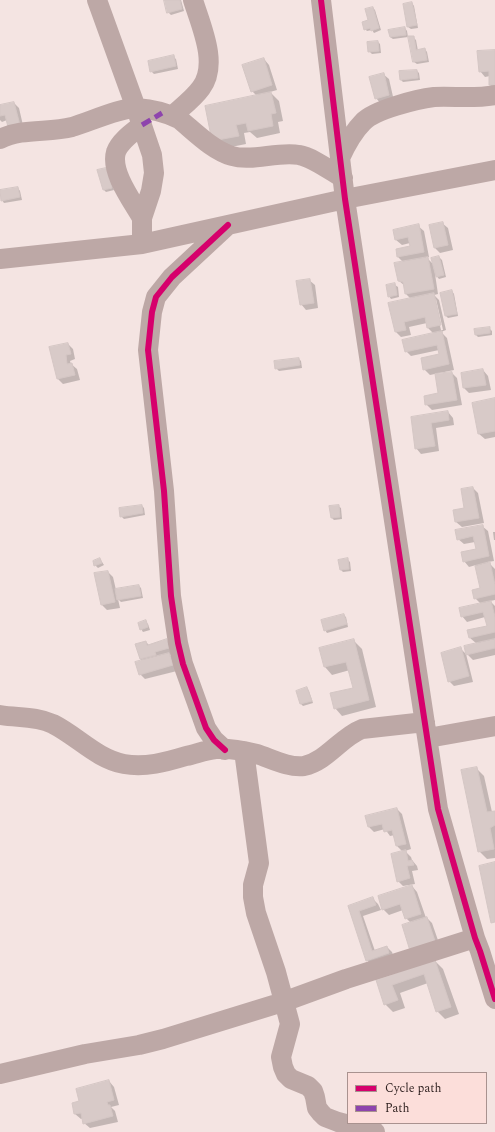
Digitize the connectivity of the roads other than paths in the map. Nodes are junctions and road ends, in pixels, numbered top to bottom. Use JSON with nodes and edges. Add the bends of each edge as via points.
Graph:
{"nodes":[{"id":1,"x":97,"y":0,"type":"edge"},
{"id":2,"x":193,"y":0,"type":"edge"},
{"id":3,"x":321,"y":0,"type":"edge"},
{"id":4,"x":495,"y":95,"type":"edge"},
{"id":5,"x":139,"y":116,"type":"junction"},
{"id":6,"x":172,"y":116,"type":"junction"},
{"id":7,"x":0,"y":140,"type":"edge"},
{"id":8,"x":340,"y":158,"type":"junction"},
{"id":9,"x":495,"y":170,"type":"edge"},
{"id":10,"x":343,"y":178,"type":"junction"},
{"id":11,"x":345,"y":199,"type":"junction"},
{"id":12,"x":142,"y":218,"type":"junction"},
{"id":13,"x":228,"y":225,"type":"junction"},
{"id":14,"x":142,"y":244,"type":"junction"},
{"id":15,"x":0,"y":259,"type":"edge"},
{"id":16,"x":0,"y":715,"type":"edge"},
{"id":17,"x":495,"y":726,"type":"edge"},
{"id":18,"x":427,"y":730,"type":"junction"},
{"id":19,"x":234,"y":750,"type":"junction"},
{"id":20,"x":483,"y":945,"type":"edge"},
{"id":21,"x":495,"y":1000,"type":"edge"},
{"id":22,"x":283,"y":1002,"type":"junction"},
{"id":23,"x":0,"y":1074,"type":"edge"},
{"id":24,"x":375,"y":1132,"type":"edge"}],
"edges":[{"from":1,"to":5,"type":"street"},
{"from":2,"to":6,"type":"street","via":[[207,49],[207,77],[191,100]]},
{"from":3,"to":8,"type":"street"},
{"from":4,"to":8,"type":"street","via":[[421,99],[369,116],[356,129]]},
{"from":5,"to":6,"type":"street"},
{"from":5,"to":7,"type":"street","via":[[124,110],[71,127],[18,134]]},
{"from":5,"to":12,"type":"street","via":[[152,155],[154,173]]},
{"from":5,"to":12,"type":"street","via":[[116,151],[115,160],[122,183]]},
{"from":6,"to":10,"type":"street","via":[[218,150],[233,156],[243,158],[301,155]]},
{"from":8,"to":10,"type":"street"},
{"from":9,"to":11,"type":"street"},
{"from":10,"to":11,"type":"street"},
{"from":11,"to":13,"type":"street"},
{"from":11,"to":18,"type":"street"},
{"from":12,"to":14,"type":"street"},
{"from":13,"to":14,"type":"street"},
{"from":13,"to":19,"type":"street","via":[[172,277],[156,297],[148,350],[164,491],[171,596],[178,644],[206,728],[214,740]]},
{"from":14,"to":15,"type":"street"},
{"from":16,"to":19,"type":"street","via":[[45,721],[111,760],[124,764],[156,764],[201,751]]},
{"from":17,"to":18,"type":"street"},
{"from":18,"to":19,"type":"street","via":[[362,729],[315,762],[305,765],[294,766]]},
{"from":18,"to":20,"type":"street","via":[[438,809]]},
{"from":19,"to":22,"type":"street","via":[[259,862],[253,885],[256,913],[276,972]]},
{"from":20,"to":21,"type":"street"},
{"from":20,"to":22,"type":"street","via":[[346,979]]},
{"from":22,"to":23,"type":"street","via":[[139,1045],[85,1054]]},
{"from":22,"to":24,"type":"street","via":[[290,1024],[281,1058],[286,1074],[308,1086],[317,1108],[325,1117]]}]}
